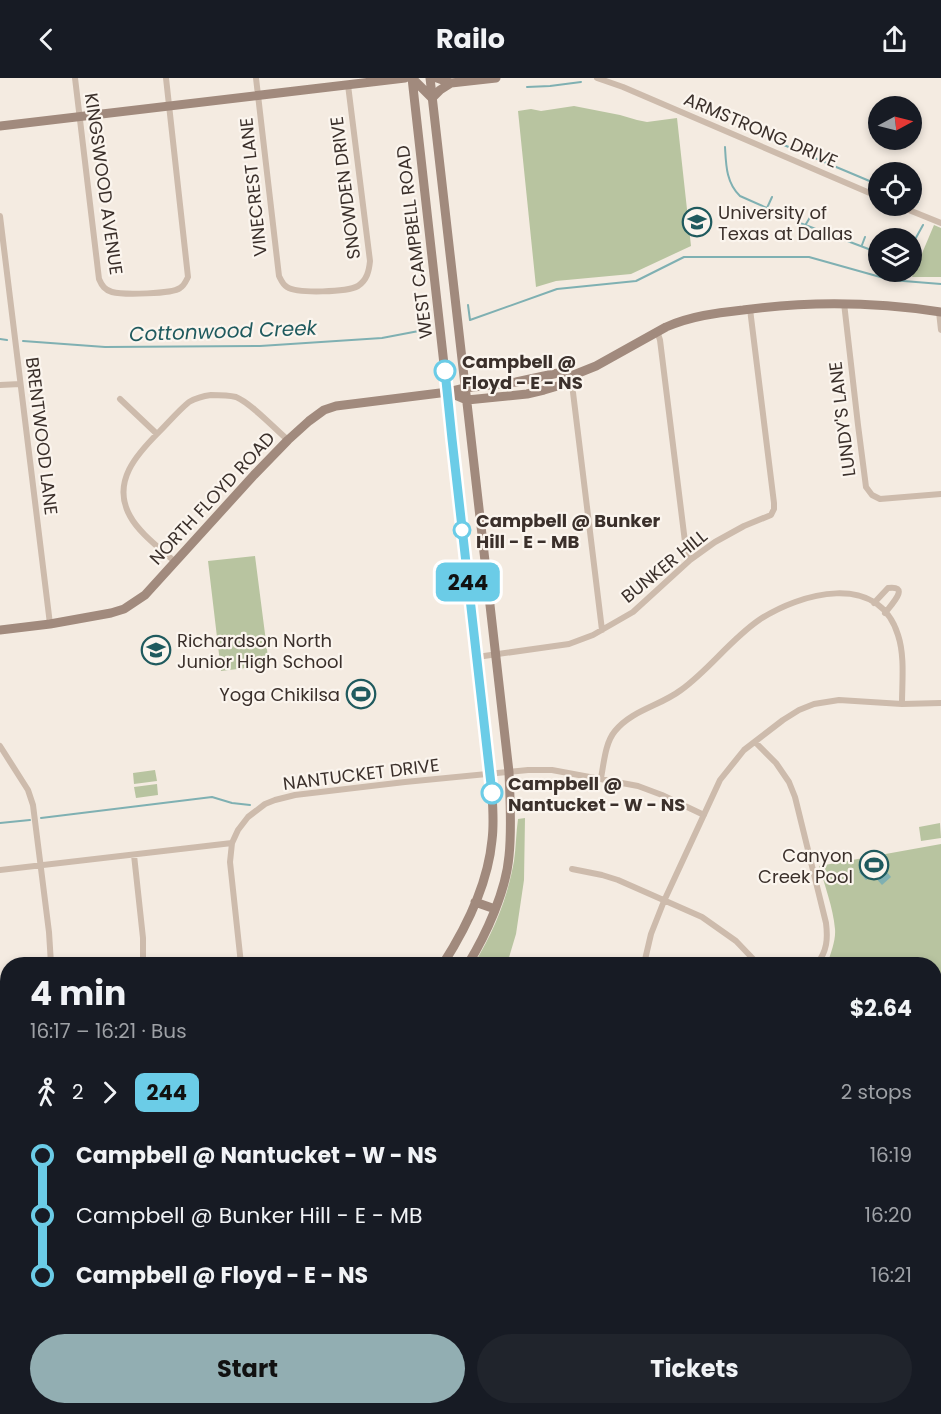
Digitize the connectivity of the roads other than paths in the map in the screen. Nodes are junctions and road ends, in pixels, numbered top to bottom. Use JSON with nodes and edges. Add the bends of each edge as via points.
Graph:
{"nodes":[{"id":1,"x":75,"y":78,"type":"edge"},
{"id":2,"x":166,"y":78,"type":"edge"},
{"id":3,"x":256,"y":78,"type":"edge"},
{"id":4,"x":405,"y":78,"type":"edge"},
{"id":5,"x":412,"y":78,"type":"edge"},
{"id":6,"x":437,"y":78,"type":"edge"},
{"id":7,"x":496,"y":78,"type":"edge"},
{"id":8,"x":597,"y":78,"type":"edge"},
{"id":9,"x":425,"y":81,"type":"edge"},
{"id":10,"x":452,"y":82,"type":"junction"},
{"id":11,"x":348,"y":85,"type":"junction"},
{"id":12,"x":414,"y":94,"type":"junction"},
{"id":13,"x":258,"y":96,"type":"junction"},
{"id":14,"x":432,"y":98,"type":"junction"},
{"id":15,"x":169,"y":106,"type":"junction"},
{"id":16,"x":79,"y":117,"type":"junction"},
{"id":17,"x":0,"y":126,"type":"edge"},
{"id":18,"x":868,"y":192,"type":"edge"},
{"id":19,"x":0,"y":216,"type":"edge"},
{"id":20,"x":922,"y":216,"type":"edge"},
{"id":21,"x":941,"y":224,"type":"edge"},
{"id":22,"x":289,"y":288,"type":"joint"},
{"id":23,"x":844,"y":303,"type":"junction"},
{"id":24,"x":750,"y":309,"type":"junction"},
{"id":25,"x":940,"y":312,"type":"edge"},
{"id":26,"x":941,"y":330,"type":"edge"},
{"id":27,"x":657,"y":331,"type":"junction"},
{"id":28,"x":571,"y":376,"type":"junction"},
{"id":29,"x":20,"y":384,"type":"junction"},
{"id":30,"x":0,"y":386,"type":"edge"},
{"id":31,"x":465,"y":388,"type":"junction"},
{"id":32,"x":448,"y":392,"type":"junction"},
{"id":33,"x":120,"y":399,"type":"dead end"},
{"id":34,"x":467,"y":400,"type":"junction"},
{"id":35,"x":157,"y":434,"type":"junction"},
{"id":36,"x":288,"y":440,"type":"junction"},
{"id":37,"x":477,"y":493,"type":"junction"},
{"id":38,"x":941,"y":494,"type":"edge"},
{"id":39,"x":458,"y":495,"type":"junction"},
{"id":40,"x":690,"y":560,"type":"junction"},
{"id":41,"x":175,"y":562,"type":"junction"},
{"id":42,"x":874,"y":603,"type":"junction"},
{"id":43,"x":885,"y":613,"type":"junction"},
{"id":44,"x":50,"y":624,"type":"junction"},
{"id":45,"x":0,"y":630,"type":"edge"},
{"id":46,"x":602,"y":630,"type":"junction"},
{"id":47,"x":496,"y":654,"type":"junction"},
{"id":48,"x":477,"y":657,"type":"junction"},
{"id":49,"x":941,"y":703,"type":"edge"},
{"id":50,"x":902,"y":704,"type":"junction"},
{"id":51,"x":755,"y":742,"type":"junction"},
{"id":52,"x":0,"y":746,"type":"edge"},
{"id":53,"x":8,"y":758,"type":"junction"},
{"id":54,"x":0,"y":763,"type":"edge"},
{"id":55,"x":509,"y":772,"type":"junction"},
{"id":56,"x":490,"y":774,"type":"junction"},
{"id":57,"x":602,"y":778,"type":"junction"},
{"id":58,"x":704,"y":815,"type":"junction"},
{"id":59,"x":232,"y":843,"type":"junction"},
{"id":60,"x":134,"y":855,"type":"junction"},
{"id":61,"x":41,"y":866,"type":"junction"},
{"id":62,"x":572,"y":869,"type":"dead end"},
{"id":63,"x":0,"y":870,"type":"edge"},
{"id":64,"x":664,"y":900,"type":"junction"},
{"id":65,"x":475,"y":902,"type":"junction"},
{"id":66,"x":495,"y":909,"type":"junction"},
{"id":67,"x":51,"y":957,"type":"edge"},
{"id":68,"x":143,"y":957,"type":"edge"},
{"id":69,"x":240,"y":957,"type":"edge"},
{"id":70,"x":447,"y":957,"type":"edge"},
{"id":71,"x":472,"y":957,"type":"edge"},
{"id":72,"x":646,"y":957,"type":"edge"},
{"id":73,"x":751,"y":957,"type":"edge"},
{"id":74,"x":821,"y":957,"type":"edge"}],
"edges":[{"from":1,"to":16,"type":"street","name":"KINGSWOOD AVENUE"},
{"from":2,"to":15,"type":"street","name":"KINGSWOOD AVENUE"},
{"from":3,"to":13,"type":"street","name":"VINECREST LANE"},
{"from":4,"to":11,"type":"main road"},
{"from":5,"to":9,"type":"main road"},
{"from":5,"to":12,"type":"main road","name":"WEST CAMPBELL ROAD"},
{"from":6,"to":10,"type":"main road"},
{"from":7,"to":10,"type":"main road"},
{"from":8,"to":18,"type":"street","name":"ARMSTRONG DRIVE"},
{"from":9,"to":12,"type":"main road"},
{"from":9,"to":14,"type":"main road","name":"WEST CAMPBELL ROAD"},
{"from":10,"to":14,"type":"main road"},
{"from":11,"to":13,"type":"main road"},
{"from":11,"to":22,"type":"street","name":"SNOWDEN DRIVE","via":[[369,271],[365,280],[350,289],[307,292]]},
{"from":12,"to":32,"type":"main road","name":"WEST CAMPBELL ROAD"},
{"from":13,"to":15,"type":"main road"},
{"from":13,"to":22,"type":"street","name":"VINECREST LANE","via":[[278,267],[282,282]]},
{"from":14,"to":31,"type":"main road","name":"WEST CAMPBELL ROAD"},
{"from":15,"to":16,"type":"main road"},
{"from":15,"to":16,"type":"street","name":"KINGSWOOD AVENUE","via":[[188,277],[183,287],[174,292],[113,292],[104,288],[99,279]]},
{"from":16,"to":17,"type":"main road"},
{"from":19,"to":29,"type":"street","name":"BRENTWOOD LANE"},
{"from":20,"to":21,"type":"street"},
{"from":23,"to":24,"type":"main road","name":"NORTH FLOYD ROAD"},
{"from":23,"to":25,"type":"main road","name":"NORTH FLOYD ROAD"},
{"from":23,"to":38,"type":"street","name":"LUNDY'S LANE","via":[[866,487],[880,499]]},
{"from":24,"to":27,"type":"main road","name":"NORTH FLOYD ROAD","via":[[691,317]]},
{"from":24,"to":40,"type":"street","name":"BUNKER HILL","via":[[774,509],[768,517],[722,538]]},
{"from":25,"to":26,"type":"street"},
{"from":27,"to":28,"type":"main road","name":"NORTH FLOYD ROAD"},
{"from":27,"to":40,"type":"street"},
{"from":28,"to":31,"type":"main road","name":"NORTH FLOYD ROAD","via":[[558,373]]},
{"from":28,"to":34,"type":"main road","name":"NORTH FLOYD ROAD","via":[[561,385],[527,394]]},
{"from":28,"to":46,"type":"street"},
{"from":29,"to":30,"type":"street"},
{"from":29,"to":44,"type":"street","name":"BRENTWOOD LANE"},
{"from":31,"to":32,"type":"main road","name":"NORTH FLOYD ROAD"},
{"from":31,"to":34,"type":"main road","name":"WEST CAMPBELL ROAD"},
{"from":32,"to":34,"type":"main road","name":"NORTH FLOYD ROAD"},
{"from":32,"to":36,"type":"main road","name":"NORTH FLOYD ROAD","via":[[330,407]]},
{"from":32,"to":39,"type":"main road","name":"WEST CAMPBELL ROAD"},
{"from":33,"to":35,"type":"street"},
{"from":34,"to":37,"type":"main road","name":"WEST CAMPBELL ROAD"},
{"from":35,"to":36,"type":"street","via":[[195,398],[221,395],[238,398]]},
{"from":35,"to":41,"type":"street","via":[[129,467],[123,497],[137,526]]},
{"from":36,"to":41,"type":"main road","name":"NORTH FLOYD ROAD"},
{"from":37,"to":39,"type":"main road"},
{"from":37,"to":47,"type":"main road","name":"WEST CAMPBELL ROAD"},
{"from":39,"to":48,"type":"main road","name":"WEST CAMPBELL ROAD"},
{"from":40,"to":46,"type":"street","name":"BUNKER HILL","via":[[639,607]]},
{"from":41,"to":44,"type":"main road","name":"NORTH FLOYD ROAD","via":[[145,595],[124,609]]},
{"from":42,"to":43,"type":"street"},
{"from":42,"to":43,"type":"street","via":[[888,588],[895,587],[898,598]]},
{"from":42,"to":57,"type":"street","via":[[855,595],[824,595],[799,600],[759,620],[681,690],[622,722],[609,741]]},
{"from":43,"to":50,"type":"street","via":[[900,644]]},
{"from":44,"to":45,"type":"main road","name":"NORTH FLOYD ROAD"},
{"from":46,"to":47,"type":"street","name":"BUNKER HILL","via":[[569,644]]},
{"from":47,"to":48,"type":"street","name":"BUNKER HILL"},
{"from":47,"to":55,"type":"main road","name":"WEST CAMPBELL ROAD"},
{"from":48,"to":56,"type":"main road","name":"WEST CAMPBELL ROAD"},
{"from":49,"to":50,"type":"street"},
{"from":50,"to":51,"type":"street","via":[[839,700],[814,704],[783,720]]},
{"from":51,"to":58,"type":"street","via":[[720,780]]},
{"from":51,"to":74,"type":"street","via":[[784,773],[798,808],[826,923],[826,949]]},
{"from":52,"to":53,"type":"street"},
{"from":53,"to":54,"type":"street"},
{"from":53,"to":61,"type":"street","via":[[32,797]]},
{"from":55,"to":56,"type":"street","name":"NANTUCKET DRIVE"},
{"from":55,"to":57,"type":"street","name":"NANTUCKET DRIVE","via":[[552,770]]},
{"from":55,"to":66,"type":"main road","name":"WEST CAMPBELL ROAD","via":[[509,857]]},
{"from":56,"to":59,"type":"street","name":"NANTUCKET DRIVE","via":[[285,797],[256,810],[242,824]]},
{"from":56,"to":65,"type":"main road","name":"WEST CAMPBELL ROAD","via":[[492,839]]},
{"from":57,"to":58,"type":"street","name":"NANTUCKET DRIVE","via":[[663,795]]},
{"from":58,"to":64,"type":"street"},
{"from":59,"to":60,"type":"street"},
{"from":59,"to":69,"type":"street","via":[[231,872]]},
{"from":60,"to":61,"type":"street"},
{"from":60,"to":68,"type":"street"},
{"from":61,"to":63,"type":"street"},
{"from":61,"to":67,"type":"street"},
{"from":62,"to":64,"type":"street","via":[[618,880]]},
{"from":64,"to":72,"type":"street"},
{"from":64,"to":73,"type":"street","via":[[702,917]]},
{"from":65,"to":66,"type":"main road"},
{"from":65,"to":70,"type":"main road","name":"WEST CAMPBELL ROAD"},
{"from":66,"to":71,"type":"main road","name":"WEST CAMPBELL ROAD"}]}
